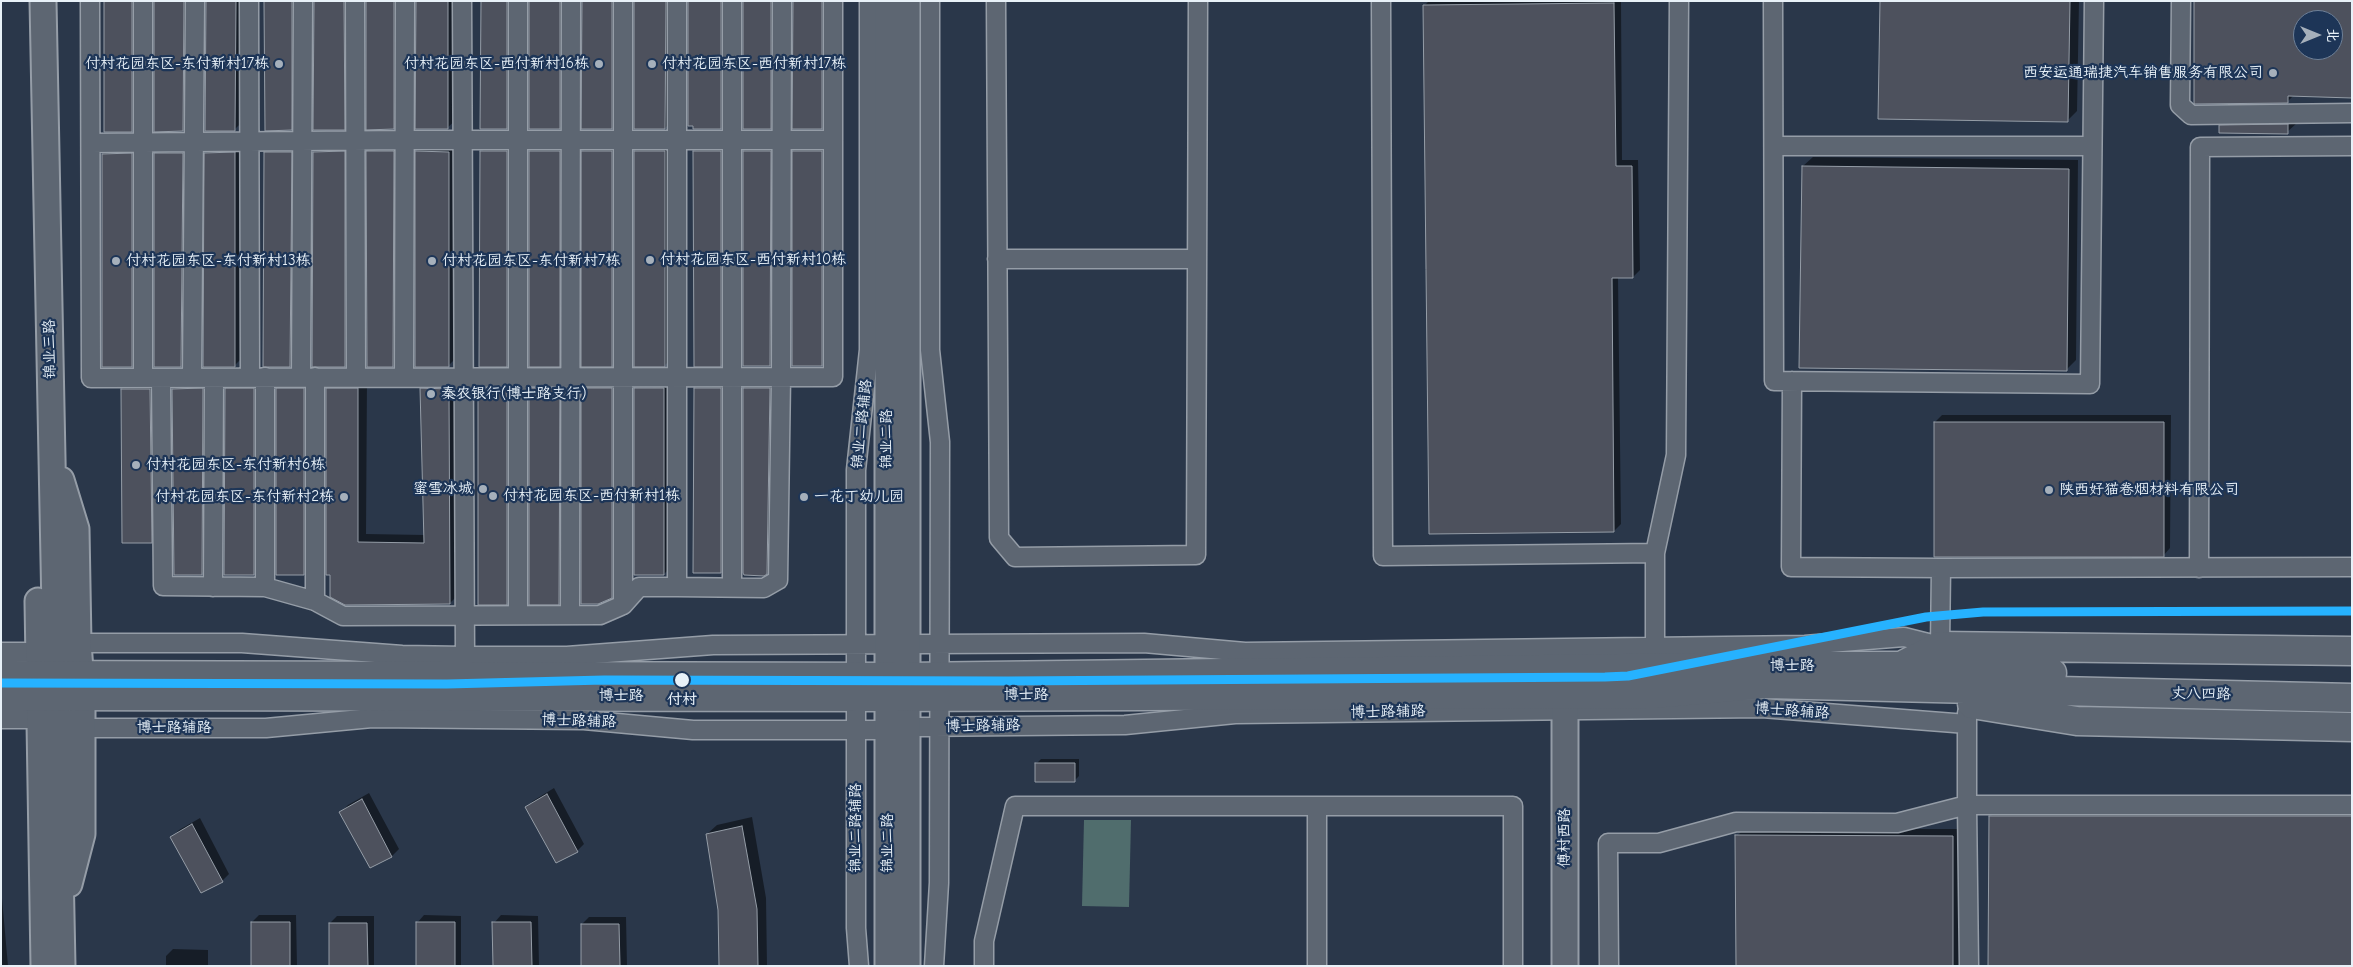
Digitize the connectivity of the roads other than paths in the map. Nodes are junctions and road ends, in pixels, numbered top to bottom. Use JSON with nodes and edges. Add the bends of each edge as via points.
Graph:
{"nodes":[{"id":1,"x":28,"y":1,"type":"edge"},
{"id":2,"x":43,"y":1,"type":"edge"},
{"id":3,"x":90,"y":1,"type":"edge"},
{"id":4,"x":143,"y":1,"type":"edge"},
{"id":5,"x":195,"y":1,"type":"edge"},
{"id":6,"x":249,"y":1,"type":"edge"},
{"id":7,"x":302,"y":1,"type":"edge"},
{"id":8,"x":355,"y":1,"type":"edge"},
{"id":9,"x":405,"y":1,"type":"edge"},
{"id":10,"x":462,"y":1,"type":"edge"},
{"id":11,"x":518,"y":1,"type":"edge"},
{"id":12,"x":571,"y":1,"type":"edge"},
{"id":13,"x":623,"y":1,"type":"edge"},
{"id":14,"x":677,"y":1,"type":"edge"},
{"id":15,"x":732,"y":1,"type":"edge"},
{"id":16,"x":782,"y":1,"type":"edge"},
{"id":17,"x":833,"y":1,"type":"edge"},
{"id":18,"x":869,"y":1,"type":"edge"},
{"id":19,"x":888,"y":1,"type":"edge"},
{"id":20,"x":907,"y":1,"type":"edge"},
{"id":21,"x":930,"y":1,"type":"edge"},
{"id":22,"x":996,"y":1,"type":"edge"},
{"id":23,"x":1198,"y":1,"type":"edge"},
{"id":24,"x":1381,"y":1,"type":"edge"},
{"id":25,"x":1679,"y":1,"type":"edge"},
{"id":26,"x":1774,"y":1,"type":"edge"},
{"id":27,"x":2094,"y":1,"type":"edge"},
{"id":28,"x":2181,"y":1,"type":"edge"},
{"id":29,"x":2352,"y":113,"type":"edge"},
{"id":30,"x":356,"y":140,"type":"junction"},
{"id":31,"x":405,"y":140,"type":"junction"},
{"id":32,"x":462,"y":140,"type":"junction"},
{"id":33,"x":518,"y":140,"type":"junction"},
{"id":34,"x":571,"y":140,"type":"junction"},
{"id":35,"x":623,"y":140,"type":"junction"},
{"id":36,"x":678,"y":140,"type":"junction"},
{"id":37,"x":732,"y":140,"type":"junction"},
{"id":38,"x":782,"y":140,"type":"junction"},
{"id":39,"x":833,"y":140,"type":"junction"},
{"id":40,"x":302,"y":141,"type":"junction"},
{"id":41,"x":145,"y":142,"type":"junction"},
{"id":42,"x":195,"y":142,"type":"junction"},
{"id":43,"x":249,"y":142,"type":"junction"},
{"id":44,"x":91,"y":143,"type":"junction"},
{"id":45,"x":1774,"y":146,"type":"junction"},
{"id":46,"x":2092,"y":146,"type":"junction"},
{"id":47,"x":2352,"y":146,"type":"edge"},
{"id":48,"x":997,"y":259,"type":"junction"},
{"id":49,"x":1196,"y":259,"type":"junction"},
{"id":50,"x":308,"y":377,"type":"junction"},
{"id":51,"x":732,"y":377,"type":"junction"},
{"id":52,"x":781,"y":377,"type":"junction"},
{"id":53,"x":152,"y":378,"type":"junction"},
{"id":54,"x":192,"y":378,"type":"junction"},
{"id":55,"x":214,"y":378,"type":"junction"},
{"id":56,"x":257,"y":378,"type":"junction"},
{"id":57,"x":356,"y":378,"type":"junction"},
{"id":58,"x":404,"y":378,"type":"junction"},
{"id":59,"x":463,"y":378,"type":"junction"},
{"id":60,"x":518,"y":378,"type":"junction"},
{"id":61,"x":571,"y":378,"type":"junction"},
{"id":62,"x":624,"y":378,"type":"junction"},
{"id":63,"x":678,"y":378,"type":"junction"},
{"id":64,"x":1792,"y":381,"type":"junction"},
{"id":65,"x":1655,"y":553,"type":"junction"},
{"id":66,"x":2352,"y":567,"type":"edge"},
{"id":67,"x":1941,"y":568,"type":"junction"},
{"id":68,"x":2199,"y":568,"type":"junction"},
{"id":69,"x":213,"y":587,"type":"junction"},
{"id":70,"x":265,"y":587,"type":"junction"},
{"id":71,"x":677,"y":588,"type":"junction"},
{"id":72,"x":732,"y":588,"type":"junction"},
{"id":73,"x":315,"y":601,"type":"junction"},
{"id":74,"x":623,"y":605,"type":"junction"},
{"id":75,"x":518,"y":615,"type":"junction"},
{"id":76,"x":570,"y":615,"type":"junction"},
{"id":77,"x":465,"y":616,"type":"junction"},
{"id":78,"x":856,"y":644,"type":"junction"},
{"id":79,"x":897,"y":644,"type":"junction"},
{"id":80,"x":941,"y":644,"type":"junction"},
{"id":81,"x":1940,"y":646,"type":"junction"},
{"id":82,"x":2352,"y":651,"type":"edge"},
{"id":83,"x":1,"y":652,"type":"edge"},
{"id":84,"x":465,"y":656,"type":"junction"},
{"id":85,"x":1654,"y":657,"type":"junction"},
{"id":86,"x":1,"y":675,"type":"edge"},
{"id":87,"x":1904,"y":677,"type":"junction"},
{"id":88,"x":2352,"y":679,"type":"edge"},
{"id":89,"x":56,"y":682,"type":"junction"},
{"id":90,"x":2052,"y":682,"type":"junction"},
{"id":91,"x":856,"y":686,"type":"junction"},
{"id":92,"x":897,"y":686,"type":"junction"},
{"id":93,"x":940,"y":686,"type":"junction"},
{"id":94,"x":1,"y":696,"type":"edge"},
{"id":95,"x":2352,"y":698,"type":"edge"},
{"id":96,"x":1565,"y":710,"type":"junction"},
{"id":97,"x":1967,"y":714,"type":"junction"},
{"id":98,"x":1,"y":718,"type":"edge"},
{"id":99,"x":940,"y":727,"type":"junction"},
{"id":100,"x":2352,"y":727,"type":"edge"},
{"id":101,"x":82,"y":728,"type":"junction"},
{"id":102,"x":898,"y":729,"type":"junction"},
{"id":103,"x":856,"y":730,"type":"junction"},
{"id":104,"x":1967,"y":805,"type":"junction"},
{"id":105,"x":2352,"y":805,"type":"edge"},
{"id":106,"x":1317,"y":807,"type":"junction"},
{"id":107,"x":61,"y":915,"type":"junction"},
{"id":108,"x":44,"y":966,"type":"edge"},
{"id":109,"x":62,"y":966,"type":"edge"},
{"id":110,"x":859,"y":966,"type":"edge"},
{"id":111,"x":888,"y":966,"type":"edge"},
{"id":112,"x":907,"y":966,"type":"edge"},
{"id":113,"x":934,"y":966,"type":"edge"},
{"id":114,"x":984,"y":966,"type":"edge"},
{"id":115,"x":1317,"y":966,"type":"edge"},
{"id":116,"x":1513,"y":966,"type":"edge"},
{"id":117,"x":1565,"y":966,"type":"edge"},
{"id":118,"x":1609,"y":966,"type":"edge"},
{"id":119,"x":1969,"y":966,"type":"edge"}],
"edges":[{"from":1,"to":89,"type":"street","name":"锦业三路"},
{"from":2,"to":89,"type":"street","name":"锦业三路"},
{"from":3,"to":44,"type":"street"},
{"from":4,"to":41,"type":"street"},
{"from":5,"to":42,"type":"street"},
{"from":6,"to":43,"type":"street"},
{"from":7,"to":40,"type":"street"},
{"from":8,"to":30,"type":"street"},
{"from":9,"to":31,"type":"street"},
{"from":10,"to":32,"type":"street"},
{"from":11,"to":33,"type":"street"},
{"from":12,"to":34,"type":"street"},
{"from":13,"to":35,"type":"street"},
{"from":14,"to":36,"type":"street"},
{"from":15,"to":37,"type":"street"},
{"from":16,"to":38,"type":"street"},
{"from":17,"to":39,"type":"street"},
{"from":18,"to":78,"type":"street","name":"锦业二路辅路","via":[[869,350],[856,470]]},
{"from":19,"to":79,"type":"street","name":"锦业二路"},
{"from":20,"to":79,"type":"street","name":"锦业二路"},
{"from":21,"to":80,"type":"street","via":[[930,350],[940,442]]},
{"from":22,"to":48,"type":"street"},
{"from":23,"to":49,"type":"street"},
{"from":24,"to":65,"type":"street","via":[[1383,556]]},
{"from":25,"to":65,"type":"street","via":[[1676,455]]},
{"from":26,"to":45,"type":"street"},
{"from":27,"to":46,"type":"street"},
{"from":28,"to":29,"type":"street","via":[[2180,105],[2191,115]]},
{"from":30,"to":31,"type":"street"},
{"from":30,"to":40,"type":"street"},
{"from":30,"to":57,"type":"street"},
{"from":31,"to":32,"type":"street"},
{"from":31,"to":58,"type":"street"},
{"from":32,"to":33,"type":"street"},
{"from":32,"to":59,"type":"street"},
{"from":33,"to":34,"type":"street"},
{"from":33,"to":60,"type":"street"},
{"from":34,"to":35,"type":"street"},
{"from":34,"to":61,"type":"street"},
{"from":35,"to":36,"type":"street"},
{"from":35,"to":62,"type":"street"},
{"from":36,"to":37,"type":"street"},
{"from":36,"to":63,"type":"street"},
{"from":37,"to":38,"type":"street"},
{"from":37,"to":51,"type":"street"},
{"from":38,"to":39,"type":"street"},
{"from":38,"to":52,"type":"street"},
{"from":39,"to":52,"type":"street","via":[[833,377]]},
{"from":40,"to":43,"type":"street"},
{"from":40,"to":50,"type":"street"},
{"from":41,"to":42,"type":"street"},
{"from":41,"to":44,"type":"street"},
{"from":41,"to":53,"type":"street"},
{"from":42,"to":43,"type":"street"},
{"from":42,"to":54,"type":"street"},
{"from":43,"to":56,"type":"street"},
{"from":44,"to":53,"type":"street","via":[[91,378]]},
{"from":45,"to":46,"type":"street"},
{"from":45,"to":64,"type":"street","via":[[1774,381]]},
{"from":46,"to":64,"type":"street","via":[[2090,384]]},
{"from":47,"to":68,"type":"street","via":[[2200,147]]},
{"from":48,"to":49,"type":"street"},
{"from":48,"to":49,"type":"street","via":[[998,538],[1015,557],[1196,555]]},
{"from":50,"to":56,"type":"street"},
{"from":50,"to":57,"type":"street"},
{"from":50,"to":73,"type":"street"},
{"from":51,"to":52,"type":"street"},
{"from":51,"to":63,"type":"street"},
{"from":51,"to":72,"type":"street"},
{"from":52,"to":72,"type":"street","via":[[778,580],[764,588]]},
{"from":53,"to":54,"type":"street"},
{"from":53,"to":69,"type":"street","via":[[162,586]]},
{"from":54,"to":55,"type":"street"},
{"from":55,"to":56,"type":"street"},
{"from":55,"to":69,"type":"street"},
{"from":56,"to":70,"type":"street"},
{"from":57,"to":58,"type":"street"},
{"from":58,"to":59,"type":"street"},
{"from":59,"to":60,"type":"street"},
{"from":59,"to":77,"type":"street"},
{"from":60,"to":61,"type":"street"},
{"from":60,"to":75,"type":"street"},
{"from":61,"to":62,"type":"street"},
{"from":61,"to":76,"type":"street"},
{"from":62,"to":63,"type":"street"},
{"from":62,"to":74,"type":"street"},
{"from":63,"to":71,"type":"street"},
{"from":64,"to":67,"type":"street","via":[[1791,567]]},
{"from":65,"to":85,"type":"street"},
{"from":66,"to":68,"type":"street"},
{"from":67,"to":68,"type":"street"},
{"from":67,"to":81,"type":"street"},
{"from":69,"to":70,"type":"street"},
{"from":70,"to":73,"type":"street"},
{"from":71,"to":72,"type":"street"},
{"from":71,"to":74,"type":"street","via":[[639,588]]},
{"from":73,"to":77,"type":"street","via":[[343,616]]},
{"from":74,"to":76,"type":"street","via":[[600,615]]},
{"from":75,"to":76,"type":"street"},
{"from":75,"to":77,"type":"street"},
{"from":77,"to":84,"type":"street"},
{"from":78,"to":79,"type":"street"},
{"from":78,"to":84,"type":"street","via":[[713,644],[567,656]]},
{"from":78,"to":91,"type":"street","name":"锦业二路辅路"},
{"from":79,"to":80,"type":"street"},
{"from":79,"to":92,"type":"street","name":"锦业二路"},
{"from":80,"to":85,"type":"street","via":[[1144,643],[1245,652]]},
{"from":80,"to":93,"type":"street"},
{"from":81,"to":82,"type":"main road"},
{"from":81,"to":85,"type":"street","via":[[1904,638]]},
{"from":81,"to":87,"type":"main road"},
{"from":83,"to":89,"type":"street"},
{"from":84,"to":89,"type":"street","via":[[402,656],[242,643]]},
{"from":85,"to":87,"type":"main road","name":"博士路"},
{"from":85,"to":93,"type":"main road","name":"博士路"},
{"from":86,"to":89,"type":"main road","name":"博士路"},
{"from":87,"to":90,"type":"main road","name":"博士路"},
{"from":87,"to":93,"type":"main road","name":"博士路","via":[[1654,694]]},
{"from":87,"to":97,"type":"main road"},
{"from":88,"to":90,"type":"main road","name":"丈八四路"},
{"from":89,"to":91,"type":"main road","name":"博士路"},
{"from":89,"to":94,"type":"main road","name":"博士路"},
{"from":89,"to":98,"type":"street"},
{"from":89,"to":101,"type":"street"},
{"from":89,"to":107,"type":"street"},
{"from":89,"to":108,"type":"street"},
{"from":90,"to":95,"type":"main road","name":"丈八四路"},
{"from":91,"to":92,"type":"main road","name":"博士路"},
{"from":91,"to":103,"type":"street","name":"锦业二路辅路"},
{"from":92,"to":93,"type":"main road","name":"博士路"},
{"from":92,"to":102,"type":"street","name":"锦业二路"},
{"from":93,"to":99,"type":"street"},
{"from":96,"to":97,"type":"street","name":"博士路辅路","via":[[1762,708]]},
{"from":96,"to":99,"type":"street","name":"博士路辅路","via":[[1235,714],[1125,725]]},
{"from":96,"to":117,"type":"street","name":"傅村西路"},
{"from":97,"to":100,"type":"main road","via":[[2078,721]]},
{"from":97,"to":104,"type":"street"},
{"from":99,"to":102,"type":"street","name":"博士路辅路"},
{"from":99,"to":113,"type":"street","via":[[939,883]]},
{"from":101,"to":103,"type":"street","name":"博士路辅路","via":[[266,728],[372,718],[584,720],[693,730]]},
{"from":101,"to":107,"type":"street","via":[[82,834]]},
{"from":102,"to":103,"type":"street","name":"博士路辅路"},
{"from":102,"to":111,"type":"street","name":"锦业二路"},
{"from":102,"to":112,"type":"street","name":"锦业二路"},
{"from":103,"to":110,"type":"street","name":"锦业二路辅路","via":[[856,928]]},
{"from":104,"to":105,"type":"street"},
{"from":104,"to":118,"type":"street","via":[[1897,823],[1736,822],[1659,843],[1608,843]]},
{"from":104,"to":119,"type":"street"},
{"from":106,"to":114,"type":"street","via":[[1015,806],[984,940]]},
{"from":106,"to":115,"type":"street"},
{"from":106,"to":116,"type":"street","via":[[1513,806]]},
{"from":107,"to":109,"type":"street"}]}
